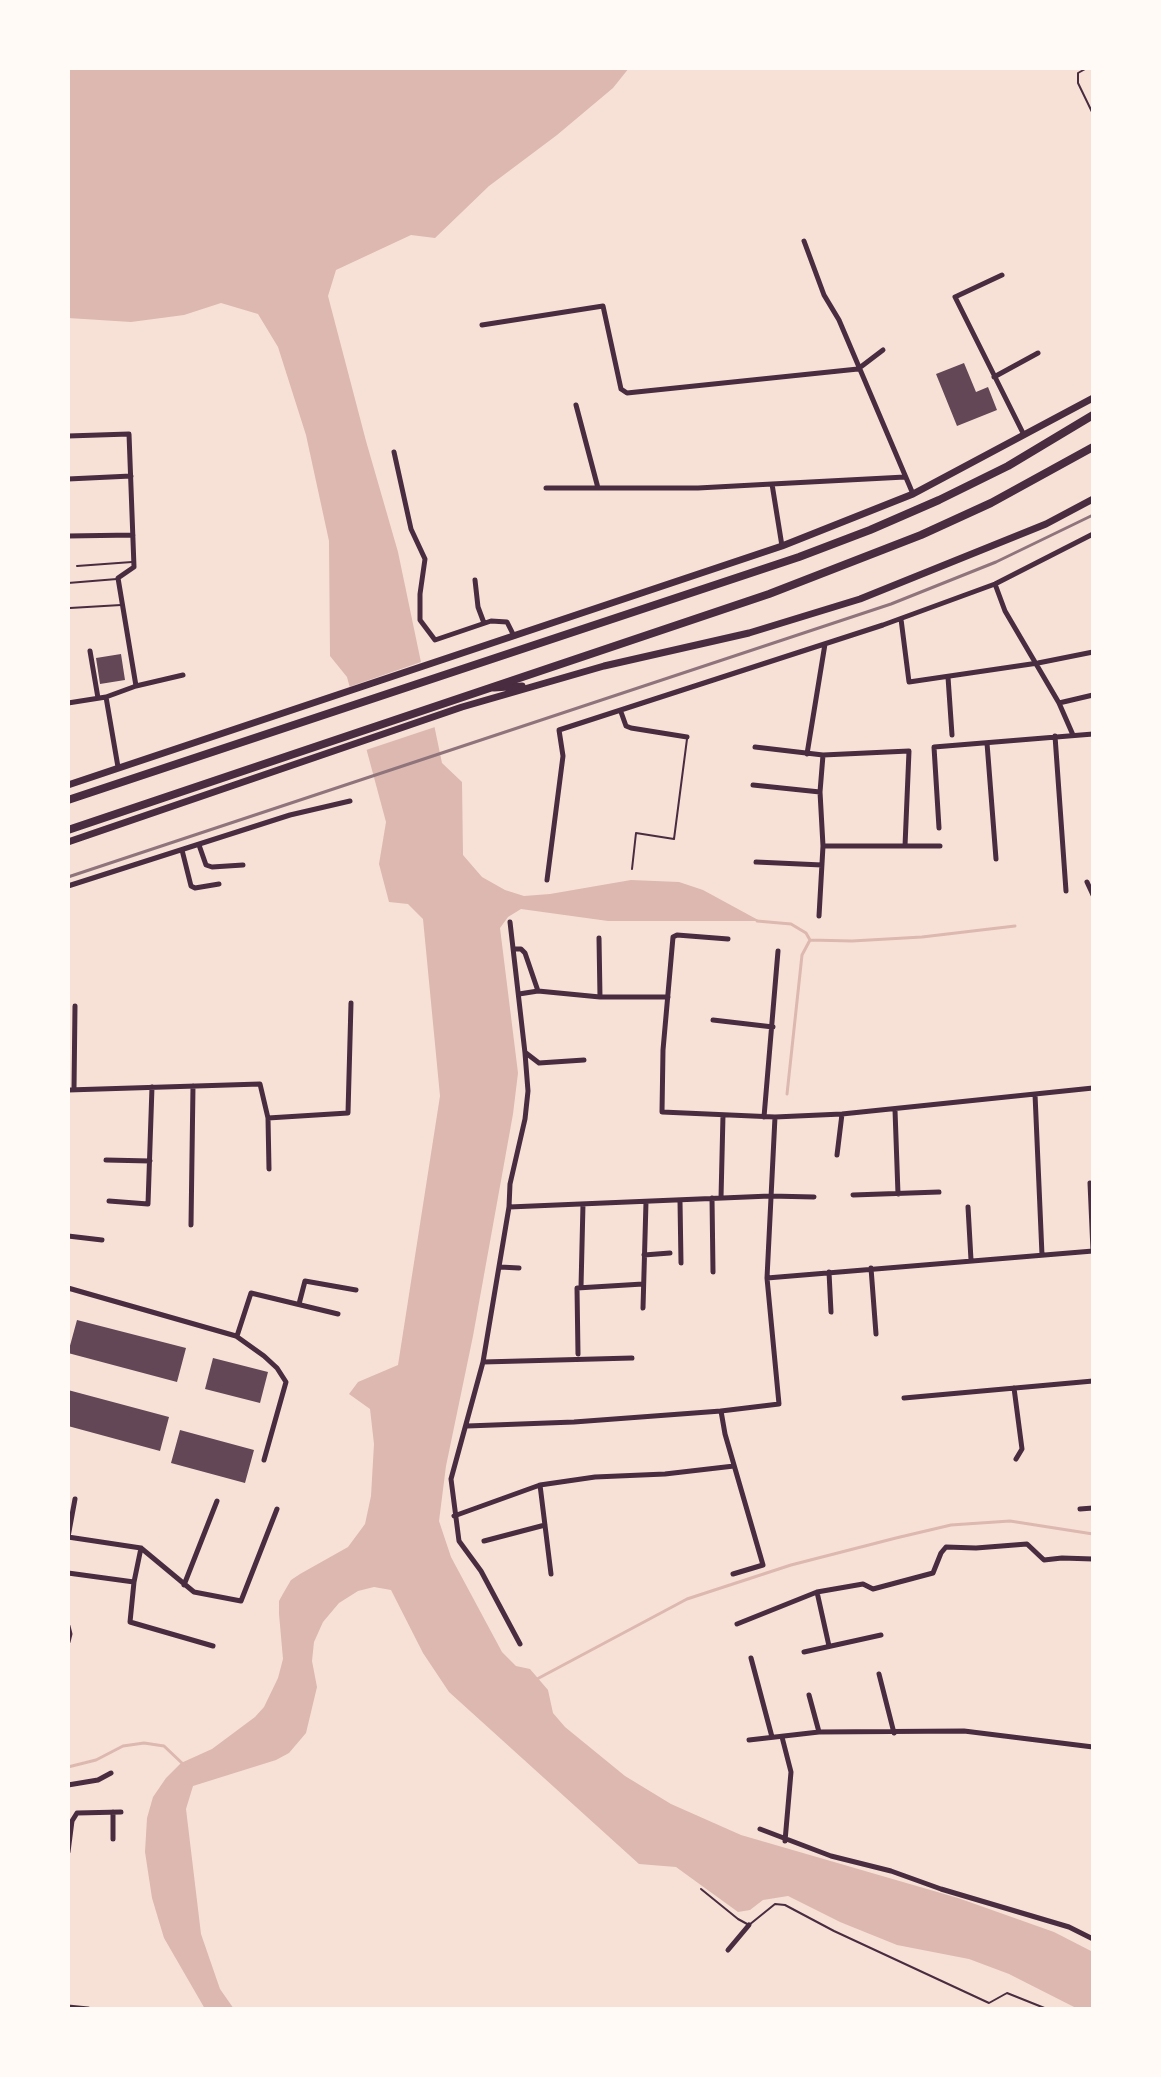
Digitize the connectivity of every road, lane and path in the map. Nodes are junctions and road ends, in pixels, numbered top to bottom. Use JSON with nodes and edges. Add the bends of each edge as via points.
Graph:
{"nodes":[{"id":1,"x":1087,"y":68,"type":"edge"},
{"id":2,"x":1093,"y":114,"type":"edge"},
{"id":3,"x":804,"y":241,"type":"dead end"},
{"id":4,"x":1002,"y":275,"type":"dead end"},
{"id":5,"x":482,"y":325,"type":"dead end"},
{"id":6,"x":883,"y":350,"type":"dead end"},
{"id":7,"x":1038,"y":353,"type":"dead end"},
{"id":8,"x":858,"y":369,"type":"junction"},
{"id":9,"x":994,"y":377,"type":"junction"},
{"id":10,"x":1093,"y":398,"type":"edge"},
{"id":11,"x":576,"y":405,"type":"dead end"},
{"id":12,"x":1093,"y":415,"type":"edge"},
{"id":13,"x":68,"y":436,"type":"edge"},
{"id":14,"x":1025,"y":436,"type":"junction"},
{"id":15,"x":1093,"y":447,"type":"edge"},
{"id":16,"x":394,"y":452,"type":"dead end"},
{"id":17,"x":131,"y":476,"type":"junction"},
{"id":18,"x":905,"y":477,"type":"junction"},
{"id":19,"x":68,"y":479,"type":"edge"},
{"id":20,"x":772,"y":484,"type":"junction"},
{"id":21,"x":546,"y":488,"type":"dead end"},
{"id":22,"x":598,"y":488,"type":"junction"},
{"id":23,"x":913,"y":494,"type":"junction"},
{"id":24,"x":1093,"y":499,"type":"edge"},
{"id":25,"x":1093,"y":534,"type":"edge"},
{"id":26,"x":133,"y":535,"type":"junction"},
{"id":27,"x":68,"y":536,"type":"edge"},
{"id":28,"x":782,"y":546,"type":"junction"},
{"id":29,"x":133,"y":562,"type":"junction"},
{"id":30,"x":77,"y":566,"type":"dead end"},
{"id":31,"x":118,"y":578,"type":"junction"},
{"id":32,"x":475,"y":580,"type":"dead end"},
{"id":33,"x":68,"y":583,"type":"edge"},
{"id":34,"x":995,"y":584,"type":"junction"},
{"id":35,"x":123,"y":605,"type":"junction"},
{"id":36,"x":70,"y":608,"type":"edge"},
{"id":37,"x":901,"y":619,"type":"junction"},
{"id":38,"x":484,"y":623,"type":"junction"},
{"id":39,"x":514,"y":636,"type":"junction"},
{"id":40,"x":825,"y":644,"type":"junction"},
{"id":41,"x":90,"y":651,"type":"dead end"},
{"id":42,"x":1093,"y":652,"type":"edge"},
{"id":43,"x":1036,"y":663,"type":"junction"},
{"id":44,"x":183,"y":675,"type":"dead end"},
{"id":45,"x":948,"y":677,"type":"junction"},
{"id":46,"x":536,"y":685,"type":"junction"},
{"id":47,"x":136,"y":686,"type":"junction"},
{"id":48,"x":484,"y":689,"type":"junction"},
{"id":49,"x":1093,"y":695,"type":"edge"},
{"id":50,"x":106,"y":697,"type":"junction"},
{"id":51,"x":98,"y":698,"type":"junction"},
{"id":52,"x":68,"y":703,"type":"edge"},
{"id":53,"x":1059,"y":703,"type":"junction"},
{"id":54,"x":621,"y":712,"type":"junction"},
{"id":55,"x":1093,"y":734,"type":"edge"},
{"id":56,"x":952,"y":735,"type":"dead end"},
{"id":57,"x":1073,"y":735,"type":"junction"},
{"id":58,"x":1055,"y":736,"type":"junction"},
{"id":59,"x":687,"y":737,"type":"joint"},
{"id":60,"x":987,"y":743,"type":"junction"},
{"id":61,"x":755,"y":747,"type":"dead end"},
{"id":62,"x":807,"y":754,"type":"junction"},
{"id":63,"x":823,"y":755,"type":"junction"},
{"id":64,"x":118,"y":767,"type":"junction"},
{"id":65,"x":68,"y":785,"type":"edge"},
{"id":66,"x":753,"y":785,"type":"dead end"},
{"id":67,"x":820,"y":792,"type":"junction"},
{"id":68,"x":68,"y":800,"type":"edge"},
{"id":69,"x":350,"y":801,"type":"dead end"},
{"id":70,"x":939,"y":828,"type":"dead end"},
{"id":71,"x":68,"y":830,"type":"edge"},
{"id":72,"x":68,"y":842,"type":"edge"},
{"id":73,"x":199,"y":845,"type":"junction"},
{"id":74,"x":823,"y":846,"type":"junction"},
{"id":75,"x":905,"y":846,"type":"junction"},
{"id":76,"x":940,"y":846,"type":"dead end"},
{"id":77,"x":182,"y":850,"type":"junction"},
{"id":78,"x":996,"y":859,"type":"dead end"},
{"id":79,"x":756,"y":862,"type":"dead end"},
{"id":80,"x":243,"y":865,"type":"dead end"},
{"id":81,"x":822,"y":865,"type":"junction"},
{"id":82,"x":632,"y":869,"type":"dead end"},
{"id":83,"x":547,"y":880,"type":"dead end"},
{"id":84,"x":1087,"y":882,"type":"dead end"},
{"id":85,"x":219,"y":884,"type":"dead end"},
{"id":86,"x":68,"y":886,"type":"edge"},
{"id":87,"x":1066,"y":891,"type":"dead end"},
{"id":88,"x":1093,"y":895,"type":"edge"},
{"id":89,"x":819,"y":916,"type":"dead end"},
{"id":90,"x":510,"y":922,"type":"dead end"},
{"id":91,"x":599,"y":938,"type":"dead end"},
{"id":92,"x":728,"y":939,"type":"dead end"},
{"id":93,"x":514,"y":949,"type":"junction"},
{"id":94,"x":778,"y":951,"type":"dead end"},
{"id":95,"x":538,"y":991,"type":"junction"},
{"id":96,"x":519,"y":994,"type":"junction"},
{"id":97,"x":600,"y":997,"type":"junction"},
{"id":98,"x":668,"y":997,"type":"junction"},
{"id":99,"x":351,"y":1003,"type":"dead end"},
{"id":100,"x":75,"y":1006,"type":"dead end"},
{"id":101,"x":713,"y":1020,"type":"dead end"},
{"id":102,"x":773,"y":1027,"type":"junction"},
{"id":103,"x":525,"y":1053,"type":"junction"},
{"id":104,"x":584,"y":1060,"type":"dead end"},
{"id":105,"x":193,"y":1086,"type":"junction"},
{"id":106,"x":152,"y":1087,"type":"junction"},
{"id":107,"x":1093,"y":1088,"type":"edge"},
{"id":108,"x":71,"y":1089,"type":"edge"},
{"id":109,"x":1035,"y":1094,"type":"junction"},
{"id":110,"x":895,"y":1110,"type":"junction"},
{"id":111,"x":842,"y":1114,"type":"junction"},
{"id":112,"x":723,"y":1115,"type":"junction"},
{"id":113,"x":764,"y":1117,"type":"junction"},
{"id":114,"x":775,"y":1117,"type":"junction"},
{"id":115,"x":268,"y":1118,"type":"junction"},
{"id":116,"x":837,"y":1155,"type":"dead end"},
{"id":117,"x":106,"y":1160,"type":"dead end"},
{"id":118,"x":150,"y":1161,"type":"junction"},
{"id":119,"x":269,"y":1169,"type":"dead end"},
{"id":120,"x":1090,"y":1183,"type":"dead end"},
{"id":121,"x":939,"y":1192,"type":"dead end"},
{"id":122,"x":898,"y":1194,"type":"junction"},
{"id":123,"x":853,"y":1195,"type":"dead end"},
{"id":124,"x":770,"y":1196,"type":"junction"},
{"id":125,"x":814,"y":1197,"type":"dead end"},
{"id":126,"x":712,"y":1198,"type":"junction"},
{"id":127,"x":721,"y":1198,"type":"junction"},
{"id":128,"x":109,"y":1201,"type":"dead end"},
{"id":129,"x":680,"y":1201,"type":"junction"},
{"id":130,"x":646,"y":1202,"type":"junction"},
{"id":131,"x":583,"y":1204,"type":"junction"},
{"id":132,"x":509,"y":1207,"type":"junction"},
{"id":133,"x":968,"y":1207,"type":"dead end"},
{"id":134,"x":191,"y":1225,"type":"dead end"},
{"id":135,"x":68,"y":1236,"type":"edge"},
{"id":136,"x":102,"y":1240,"type":"dead end"},
{"id":137,"x":1093,"y":1251,"type":"edge"},
{"id":138,"x":670,"y":1253,"type":"dead end"},
{"id":139,"x":644,"y":1255,"type":"junction"},
{"id":140,"x":1042,"y":1255,"type":"junction"},
{"id":141,"x":971,"y":1260,"type":"junction"},
{"id":142,"x":681,"y":1263,"type":"dead end"},
{"id":143,"x":499,"y":1267,"type":"junction"},
{"id":144,"x":519,"y":1268,"type":"dead end"},
{"id":145,"x":871,"y":1268,"type":"junction"},
{"id":146,"x":713,"y":1272,"type":"dead end"},
{"id":147,"x":829,"y":1272,"type":"junction"},
{"id":148,"x":767,"y":1278,"type":"junction"},
{"id":149,"x":643,"y":1284,"type":"junction"},
{"id":150,"x":581,"y":1287,"type":"junction"},
{"id":151,"x":68,"y":1288,"type":"edge"},
{"id":152,"x":356,"y":1290,"type":"dead end"},
{"id":153,"x":299,"y":1304,"type":"junction"},
{"id":154,"x":643,"y":1308,"type":"dead end"},
{"id":155,"x":831,"y":1312,"type":"dead end"},
{"id":156,"x":338,"y":1314,"type":"dead end"},
{"id":157,"x":876,"y":1334,"type":"dead end"},
{"id":158,"x":236,"y":1336,"type":"junction"},
{"id":159,"x":578,"y":1354,"type":"dead end"},
{"id":160,"x":632,"y":1358,"type":"dead end"},
{"id":161,"x":483,"y":1362,"type":"junction"},
{"id":162,"x":1093,"y":1381,"type":"edge"},
{"id":163,"x":1014,"y":1388,"type":"junction"},
{"id":164,"x":904,"y":1398,"type":"dead end"},
{"id":165,"x":721,"y":1411,"type":"junction"},
{"id":166,"x":467,"y":1426,"type":"junction"},
{"id":167,"x":1016,"y":1459,"type":"dead end"},
{"id":168,"x":264,"y":1460,"type":"dead end"},
{"id":169,"x":734,"y":1466,"type":"junction"},
{"id":170,"x":540,"y":1485,"type":"junction"},
{"id":171,"x":75,"y":1499,"type":"dead end"},
{"id":172,"x":217,"y":1501,"type":"dead end"},
{"id":173,"x":1093,"y":1508,"type":"edge"},
{"id":174,"x":277,"y":1509,"type":"dead end"},
{"id":175,"x":1080,"y":1509,"type":"dead end"},
{"id":176,"x":454,"y":1516,"type":"junction"},
{"id":177,"x":545,"y":1525,"type":"junction"},
{"id":178,"x":68,"y":1537,"type":"edge"},
{"id":179,"x":484,"y":1541,"type":"dead end"},
{"id":180,"x":141,"y":1548,"type":"junction"},
{"id":181,"x":1093,"y":1559,"type":"edge"},
{"id":182,"x":68,"y":1573,"type":"edge"},
{"id":183,"x":551,"y":1574,"type":"dead end"},
{"id":184,"x":733,"y":1574,"type":"dead end"},
{"id":185,"x":134,"y":1582,"type":"junction"},
{"id":186,"x":184,"y":1585,"type":"junction"},
{"id":187,"x":817,"y":1592,"type":"junction"},
{"id":188,"x":737,"y":1624,"type":"dead end"},
{"id":189,"x":68,"y":1626,"type":"edge"},
{"id":190,"x":881,"y":1635,"type":"dead end"},
{"id":191,"x":68,"y":1642,"type":"edge"},
{"id":192,"x":520,"y":1644,"type":"dead end"},
{"id":193,"x":213,"y":1646,"type":"dead end"},
{"id":194,"x":829,"y":1646,"type":"junction"},
{"id":195,"x":804,"y":1652,"type":"dead end"},
{"id":196,"x":751,"y":1658,"type":"dead end"},
{"id":197,"x":879,"y":1674,"type":"dead end"},
{"id":198,"x":809,"y":1695,"type":"dead end"},
{"id":199,"x":819,"y":1732,"type":"junction"},
{"id":200,"x":894,"y":1733,"type":"junction"},
{"id":201,"x":772,"y":1737,"type":"junction"},
{"id":202,"x":782,"y":1737,"type":"junction"},
{"id":203,"x":749,"y":1740,"type":"dead end"},
{"id":204,"x":1093,"y":1747,"type":"edge"},
{"id":205,"x":111,"y":1773,"type":"dead end"},
{"id":206,"x":68,"y":1785,"type":"edge"},
{"id":207,"x":113,"y":1812,"type":"junction"},
{"id":208,"x":121,"y":1812,"type":"dead end"},
{"id":209,"x":70,"y":1821,"type":"edge"},
{"id":210,"x":760,"y":1829,"type":"dead end"},
{"id":211,"x":113,"y":1839,"type":"dead end"},
{"id":212,"x":785,"y":1841,"type":"junction"},
{"id":213,"x":68,"y":1852,"type":"edge"},
{"id":214,"x":701,"y":1889,"type":"dead end"},
{"id":215,"x":749,"y":1925,"type":"junction"},
{"id":216,"x":1093,"y":1939,"type":"edge"},
{"id":217,"x":728,"y":1950,"type":"dead end"},
{"id":218,"x":68,"y":2007,"type":"edge"},
{"id":219,"x":88,"y":2009,"type":"edge"},
{"id":220,"x":1047,"y":2009,"type":"edge"}],
"edges":[{"from":1,"to":2,"type":"lane","via":[[1078,73],[1078,83]]},
{"from":3,"to":8,"type":"street"},
{"from":4,"to":9,"type":"street","via":[[955,297]]},
{"from":5,"to":8,"type":"street","via":[[603,306],[621,389],[627,393]]},
{"from":6,"to":8,"type":"street"},
{"from":7,"to":9,"type":"street"},
{"from":8,"to":18,"type":"street"},
{"from":9,"to":14,"type":"street"},
{"from":10,"to":14,"type":"main road"},
{"from":11,"to":22,"type":"street"},
{"from":12,"to":68,"type":"highway","via":[[1008,466],[870,530]]},
{"from":13,"to":17,"type":"street","via":[[129,434]]},
{"from":14,"to":23,"type":"main road"},
{"from":15,"to":48,"type":"highway","via":[[991,503],[908,540],[710,615]]},
{"from":16,"to":38,"type":"street","via":[[411,529],[425,559],[420,620],[435,640]]},
{"from":17,"to":19,"type":"street"},
{"from":17,"to":26,"type":"street"},
{"from":18,"to":20,"type":"street"},
{"from":18,"to":23,"type":"street"},
{"from":20,"to":22,"type":"street"},
{"from":20,"to":28,"type":"street"},
{"from":21,"to":22,"type":"street"},
{"from":23,"to":28,"type":"main road"},
{"from":24,"to":46,"type":"main road","via":[[1046,524],[860,599],[749,633]]},
{"from":25,"to":34,"type":"street"},
{"from":26,"to":27,"type":"street"},
{"from":26,"to":29,"type":"street"},
{"from":28,"to":39,"type":"main road"},
{"from":29,"to":30,"type":"lane"},
{"from":29,"to":31,"type":"street","via":[[134,567]]},
{"from":31,"to":33,"type":"lane"},
{"from":31,"to":35,"type":"street"},
{"from":32,"to":38,"type":"street"},
{"from":34,"to":37,"type":"street"},
{"from":34,"to":43,"type":"street"},
{"from":35,"to":36,"type":"lane"},
{"from":35,"to":47,"type":"street"},
{"from":37,"to":40,"type":"street"},
{"from":37,"to":45,"type":"street","via":[[909,682]]},
{"from":38,"to":39,"type":"street","via":[[507,622]]},
{"from":39,"to":64,"type":"main road"},
{"from":40,"to":54,"type":"street"},
{"from":40,"to":62,"type":"street"},
{"from":41,"to":51,"type":"street"},
{"from":42,"to":43,"type":"street"},
{"from":43,"to":45,"type":"street"},
{"from":43,"to":53,"type":"street"},
{"from":44,"to":47,"type":"street"},
{"from":45,"to":56,"type":"street"},
{"from":46,"to":48,"type":"main road"},
{"from":46,"to":72,"type":"main road"},
{"from":47,"to":50,"type":"street"},
{"from":48,"to":71,"type":"highway"},
{"from":49,"to":53,"type":"street"},
{"from":50,"to":51,"type":"street"},
{"from":50,"to":64,"type":"street"},
{"from":51,"to":52,"type":"street"},
{"from":53,"to":57,"type":"street"},
{"from":54,"to":59,"type":"street","via":[[631,728]]},
{"from":54,"to":83,"type":"street","via":[[559,730],[563,756]]},
{"from":55,"to":57,"type":"street"},
{"from":57,"to":58,"type":"street"},
{"from":58,"to":60,"type":"street"},
{"from":58,"to":87,"type":"street"},
{"from":59,"to":82,"type":"lane","via":[[674,839],[636,833]]},
{"from":60,"to":70,"type":"street","via":[[934,747]]},
{"from":60,"to":78,"type":"street"},
{"from":61,"to":62,"type":"street"},
{"from":62,"to":63,"type":"street"},
{"from":63,"to":67,"type":"street"},
{"from":63,"to":75,"type":"street","via":[[909,751]]},
{"from":64,"to":65,"type":"main road"},
{"from":66,"to":67,"type":"street"},
{"from":67,"to":74,"type":"street"},
{"from":69,"to":73,"type":"street"},
{"from":73,"to":77,"type":"street"},
{"from":73,"to":80,"type":"street","via":[[206,865]]},
{"from":74,"to":75,"type":"street"},
{"from":74,"to":81,"type":"street"},
{"from":75,"to":76,"type":"street"},
{"from":77,"to":85,"type":"street","via":[[191,886]]},
{"from":77,"to":86,"type":"street"},
{"from":79,"to":81,"type":"street"},
{"from":81,"to":89,"type":"street"},
{"from":84,"to":88,"type":"street"},
{"from":90,"to":93,"type":"street"},
{"from":91,"to":97,"type":"street"},
{"from":92,"to":98,"type":"street","via":[[673,937]]},
{"from":93,"to":95,"type":"street","via":[[523,950]]},
{"from":93,"to":96,"type":"street"},
{"from":94,"to":102,"type":"street"},
{"from":95,"to":96,"type":"street"},
{"from":95,"to":97,"type":"street"},
{"from":96,"to":103,"type":"street"},
{"from":97,"to":98,"type":"street"},
{"from":98,"to":112,"type":"street","via":[[662,1112]]},
{"from":99,"to":115,"type":"street","via":[[348,1113]]},
{"from":100,"to":108,"type":"street"},
{"from":101,"to":102,"type":"street"},
{"from":102,"to":113,"type":"street"},
{"from":103,"to":104,"type":"street","via":[[539,1063]]},
{"from":103,"to":132,"type":"street","via":[[528,1091]]},
{"from":105,"to":106,"type":"street"},
{"from":105,"to":115,"type":"street","via":[[260,1084]]},
{"from":105,"to":134,"type":"street"},
{"from":106,"to":108,"type":"street"},
{"from":106,"to":118,"type":"street"},
{"from":107,"to":109,"type":"street"},
{"from":109,"to":110,"type":"street"},
{"from":109,"to":140,"type":"street"},
{"from":110,"to":111,"type":"street"},
{"from":110,"to":122,"type":"street"},
{"from":111,"to":114,"type":"street"},
{"from":111,"to":116,"type":"street"},
{"from":112,"to":113,"type":"street"},
{"from":112,"to":127,"type":"street"},
{"from":113,"to":114,"type":"street"},
{"from":114,"to":124,"type":"street"},
{"from":115,"to":119,"type":"street"},
{"from":117,"to":118,"type":"street"},
{"from":118,"to":128,"type":"street","via":[[148,1204]]},
{"from":120,"to":137,"type":"street"},
{"from":121,"to":122,"type":"street"},
{"from":122,"to":123,"type":"street"},
{"from":124,"to":125,"type":"street"},
{"from":124,"to":127,"type":"street"},
{"from":124,"to":148,"type":"street"},
{"from":126,"to":127,"type":"street"},
{"from":126,"to":129,"type":"street"},
{"from":126,"to":146,"type":"street"},
{"from":129,"to":130,"type":"street"},
{"from":129,"to":142,"type":"street"},
{"from":130,"to":131,"type":"street"},
{"from":130,"to":139,"type":"street"},
{"from":131,"to":132,"type":"street"},
{"from":131,"to":150,"type":"street"},
{"from":132,"to":143,"type":"street"},
{"from":133,"to":141,"type":"street"},
{"from":135,"to":136,"type":"street"},
{"from":137,"to":140,"type":"street"},
{"from":138,"to":139,"type":"street"},
{"from":139,"to":149,"type":"street"},
{"from":140,"to":141,"type":"street"},
{"from":141,"to":145,"type":"street"},
{"from":143,"to":144,"type":"street"},
{"from":143,"to":161,"type":"street"},
{"from":145,"to":147,"type":"street"},
{"from":145,"to":157,"type":"street"},
{"from":147,"to":148,"type":"street"},
{"from":147,"to":155,"type":"street"},
{"from":148,"to":165,"type":"street","via":[[779,1404]]},
{"from":149,"to":150,"type":"street"},
{"from":149,"to":154,"type":"street"},
{"from":150,"to":159,"type":"street","via":[[576,1291]]},
{"from":151,"to":158,"type":"street"},
{"from":152,"to":153,"type":"street","via":[[305,1281]]},
{"from":153,"to":156,"type":"street"},
{"from":153,"to":158,"type":"street","via":[[251,1293]]},
{"from":158,"to":168,"type":"street","via":[[277,1368],[286,1382]]},
{"from":160,"to":161,"type":"street"},
{"from":161,"to":166,"type":"street"},
{"from":162,"to":163,"type":"street"},
{"from":163,"to":164,"type":"street"},
{"from":163,"to":167,"type":"street","via":[[1022,1449]]},
{"from":165,"to":166,"type":"street"},
{"from":165,"to":169,"type":"street"},
{"from":166,"to":176,"type":"street","via":[[451,1479]]},
{"from":169,"to":170,"type":"street"},
{"from":169,"to":184,"type":"street","via":[[763,1565]]},
{"from":170,"to":176,"type":"street"},
{"from":170,"to":177,"type":"street"},
{"from":171,"to":178,"type":"street"},
{"from":172,"to":186,"type":"street"},
{"from":173,"to":175,"type":"street"},
{"from":174,"to":186,"type":"street","via":[[241,1601],[194,1592]]},
{"from":176,"to":192,"type":"street","via":[[459,1541]]},
{"from":177,"to":179,"type":"street"},
{"from":177,"to":183,"type":"street"},
{"from":178,"to":180,"type":"street"},
{"from":180,"to":185,"type":"street"},
{"from":180,"to":186,"type":"street"},
{"from":181,"to":187,"type":"street","via":[[1044,1560],[1027,1544],[946,1547],[933,1573],[873,1589],[863,1584]]},
{"from":182,"to":185,"type":"street"},
{"from":185,"to":193,"type":"street","via":[[131,1623]]},
{"from":187,"to":188,"type":"street"},
{"from":187,"to":194,"type":"street"},
{"from":189,"to":191,"type":"street"},
{"from":190,"to":194,"type":"street"},
{"from":194,"to":195,"type":"street"},
{"from":196,"to":201,"type":"street"},
{"from":197,"to":200,"type":"street"},
{"from":198,"to":199,"type":"street"},
{"from":199,"to":200,"type":"street"},
{"from":199,"to":202,"type":"street"},
{"from":200,"to":204,"type":"street","via":[[964,1731]]},
{"from":201,"to":202,"type":"street"},
{"from":201,"to":203,"type":"street"},
{"from":202,"to":212,"type":"street","via":[[791,1772]]},
{"from":205,"to":206,"type":"street"},
{"from":207,"to":208,"type":"street"},
{"from":207,"to":209,"type":"street","via":[[77,1813]]},
{"from":207,"to":211,"type":"street"},
{"from":209,"to":213,"type":"street"},
{"from":210,"to":212,"type":"street"},
{"from":212,"to":216,"type":"street","via":[[1009,1907]]},
{"from":214,"to":215,"type":"lane"},
{"from":215,"to":217,"type":"street"},
{"from":215,"to":220,"type":"lane","via":[[775,1904],[785,1905],[989,2003],[1007,1993]]},
{"from":218,"to":219,"type":"street"}]}
